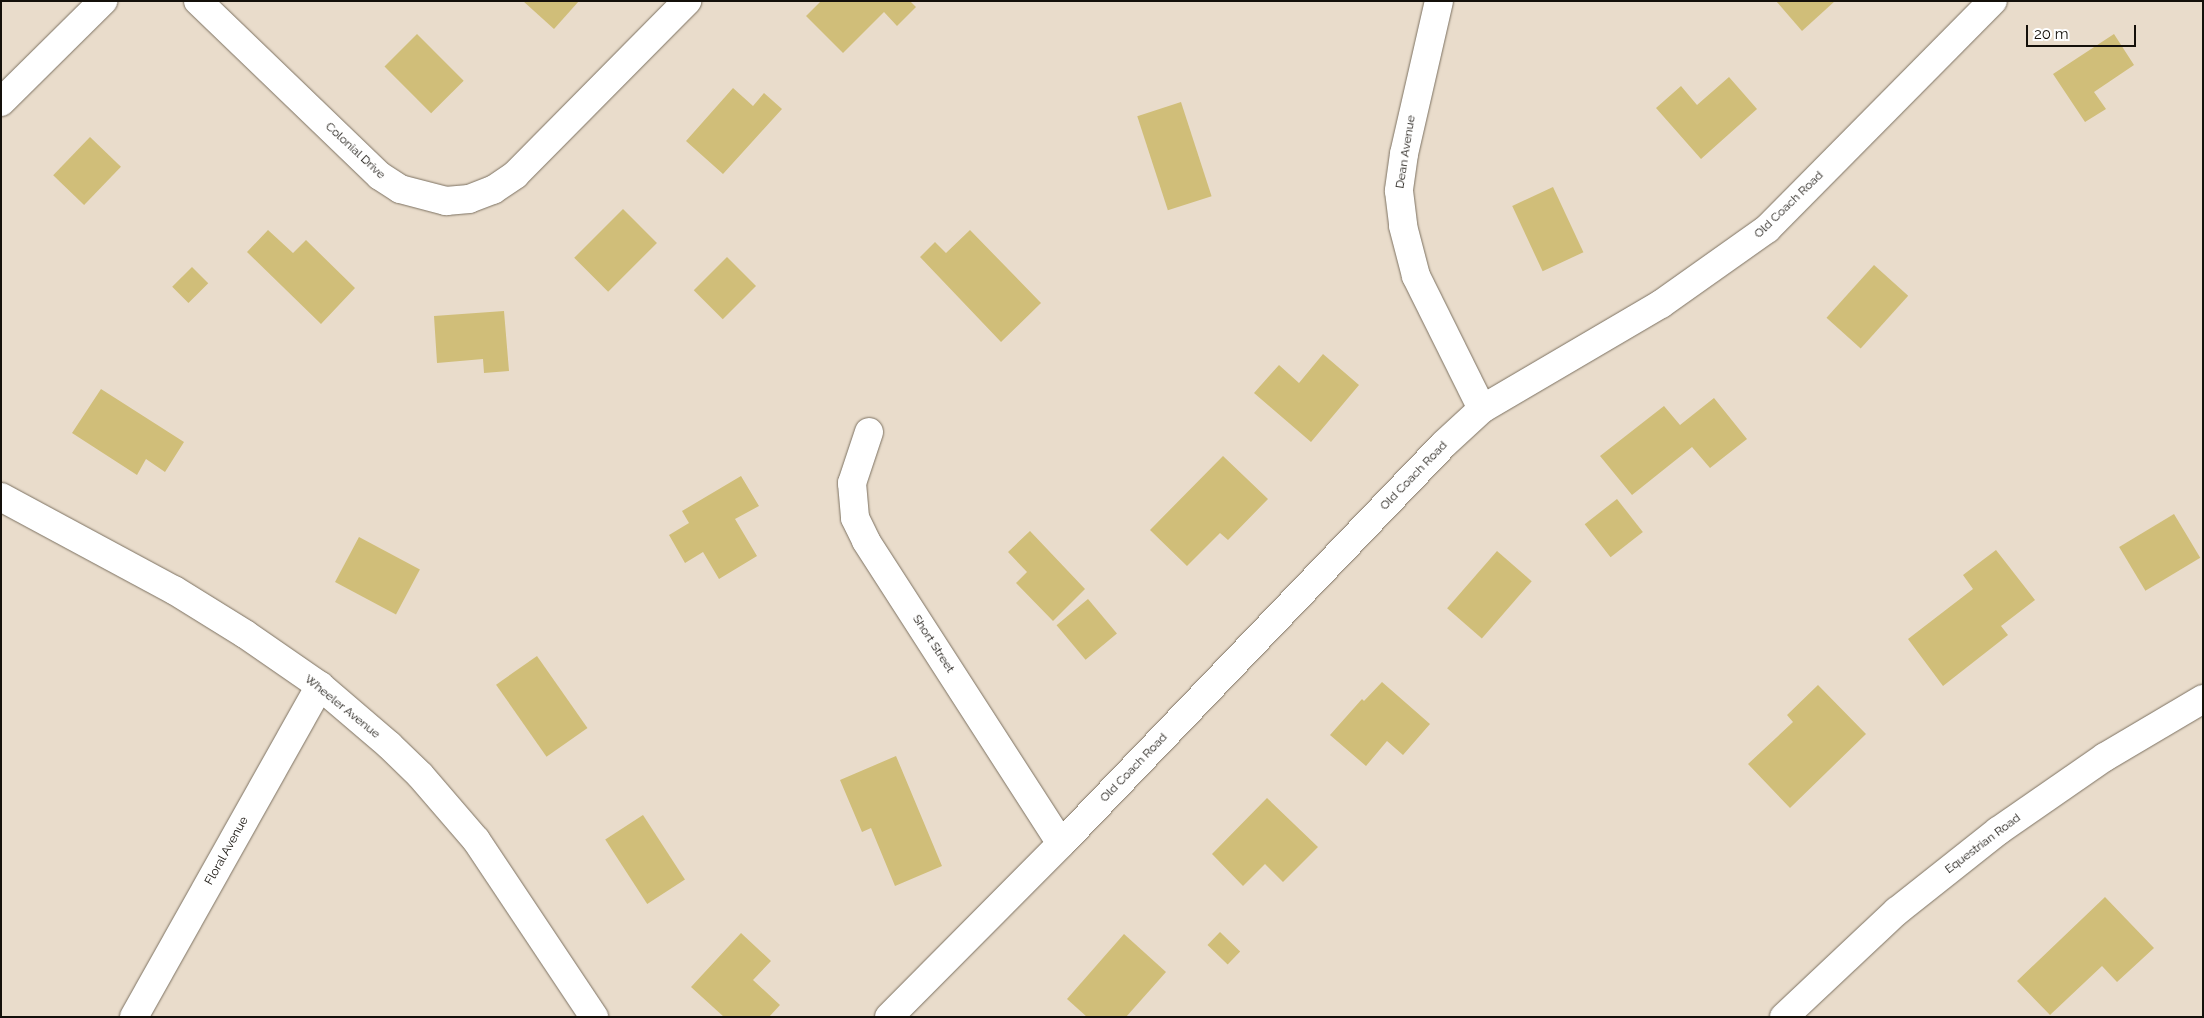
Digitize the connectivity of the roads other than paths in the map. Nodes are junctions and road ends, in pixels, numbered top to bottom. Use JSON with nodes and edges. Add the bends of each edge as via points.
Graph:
{"nodes":[{"id":1,"x":103,"y":1,"type":"edge"},
{"id":2,"x":198,"y":1,"type":"edge"},
{"id":3,"x":687,"y":1,"type":"edge"},
{"id":4,"x":1439,"y":1,"type":"edge"},
{"id":5,"x":1992,"y":1,"type":"edge"},
{"id":6,"x":1,"y":102,"type":"edge"},
{"id":7,"x":1482,"y":409,"type":"junction"},
{"id":8,"x":869,"y":432,"type":"dead end"},
{"id":9,"x":1,"y":497,"type":"edge"},
{"id":10,"x":320,"y":686,"type":"junction"},
{"id":11,"x":2203,"y":699,"type":"edge"},
{"id":12,"x":1061,"y":844,"type":"junction"},
{"id":13,"x":134,"y":1017,"type":"edge"},
{"id":14,"x":594,"y":1017,"type":"edge"},
{"id":15,"x":889,"y":1017,"type":"edge"},
{"id":16,"x":1784,"y":1017,"type":"edge"}],
"edges":[{"from":1,"to":6,"type":"street"},
{"from":2,"to":3,"type":"street","name":"Colonial Drive","via":[[380,176],[400,189],[446,201],[468,199],[493,190],[515,175]]},
{"from":4,"to":7,"type":"street","name":"Dean Avenue","via":[[1404,154],[1399,191],[1403,226],[1416,276]]},
{"from":5,"to":7,"type":"street","name":"Old Coach Road","via":[[1767,229],[1661,304]]},
{"from":7,"to":12,"type":"street","name":"Old Coach Road","via":[[1444,444]]},
{"from":8,"to":12,"type":"street","name":"Short Street","via":[[852,483],[855,518],[866,541]]},
{"from":9,"to":10,"type":"street","name":"Wheeler Avenue","via":[[174,590]]},
{"from":10,"to":13,"type":"street","name":"Floral Avenue"},
{"from":10,"to":14,"type":"street","name":"Wheeler Avenue","via":[[420,775],[476,840]]},
{"from":11,"to":16,"type":"street","name":"Equestrian Road","via":[[2105,757],[1998,831],[1897,911]]},
{"from":12,"to":15,"type":"street","name":"Old Coach Road"}]}
